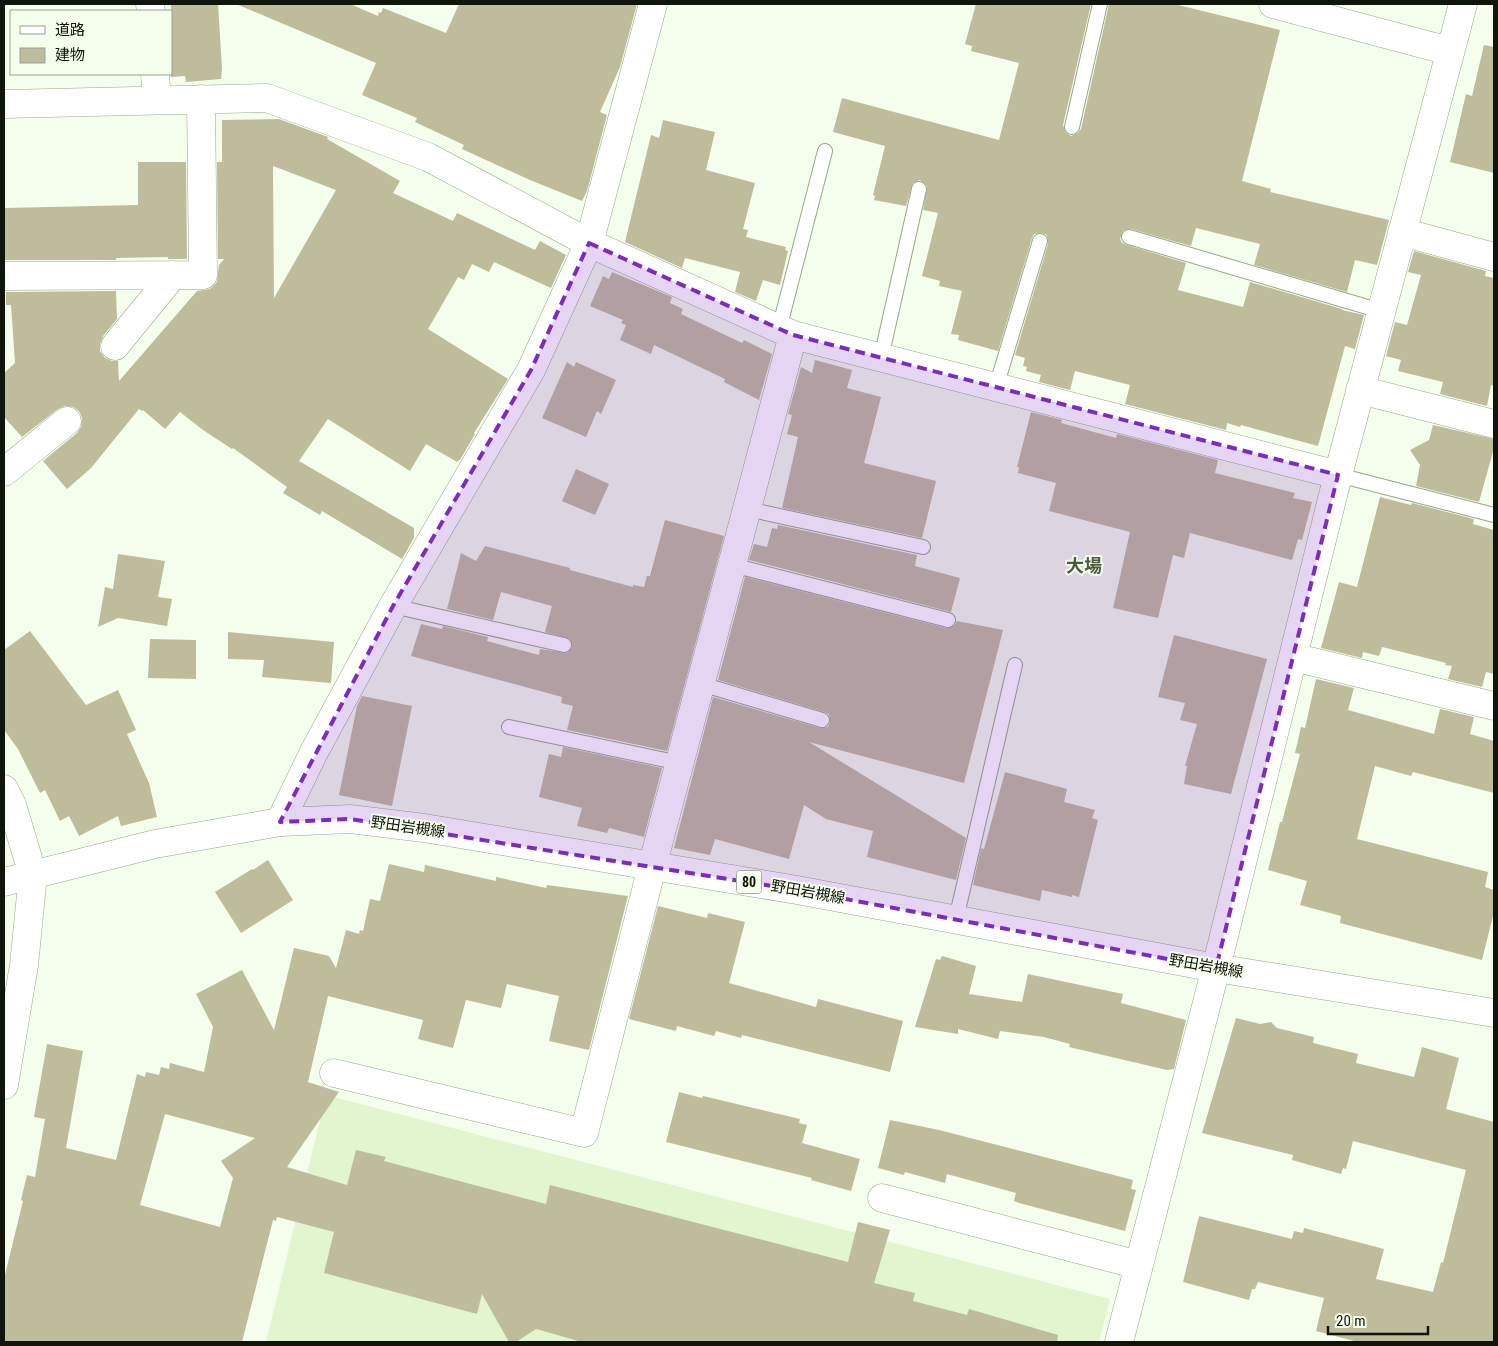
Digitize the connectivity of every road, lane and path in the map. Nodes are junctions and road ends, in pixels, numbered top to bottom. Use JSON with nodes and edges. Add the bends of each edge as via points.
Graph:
{"nodes":[{"id":1,"x":653,"y":4,"type":"edge"},
{"id":2,"x":1100,"y":4,"type":"edge"},
{"id":3,"x":1273,"y":4,"type":"edge"},
{"id":4,"x":1463,"y":4,"type":"edge"},
{"id":5,"x":1450,"y":51,"type":"junction"},
{"id":6,"x":155,"y":75,"type":"edge"},
{"id":7,"x":200,"y":99,"type":"junction"},
{"id":8,"x":157,"y":100,"type":"junction"},
{"id":9,"x":4,"y":104,"type":"edge"},
{"id":10,"x":1072,"y":127,"type":"dead end"},
{"id":11,"x":825,"y":151,"type":"dead end"},
{"id":12,"x":919,"y":189,"type":"dead end"},
{"id":13,"x":1402,"y":232,"type":"junction"},
{"id":14,"x":1129,"y":237,"type":"dead end"},
{"id":15,"x":1040,"y":241,"type":"dead end"},
{"id":16,"x":589,"y":243,"type":"junction"},
{"id":17,"x":1494,"y":257,"type":"edge"},
{"id":18,"x":173,"y":275,"type":"junction"},
{"id":19,"x":4,"y":276,"type":"edge"},
{"id":20,"x":1381,"y":311,"type":"junction"},
{"id":21,"x":786,"y":332,"type":"junction"},
{"id":22,"x":115,"y":346,"type":"dead end"},
{"id":23,"x":881,"y":358,"type":"junction"},
{"id":24,"x":996,"y":387,"type":"junction"},
{"id":25,"x":1360,"y":390,"type":"junction"},
{"id":26,"x":67,"y":421,"type":"dead end"},
{"id":27,"x":1494,"y":424,"type":"edge"},
{"id":28,"x":4,"y":472,"type":"edge"},
{"id":29,"x":1338,"y":475,"type":"junction"},
{"id":30,"x":747,"y":508,"type":"junction"},
{"id":31,"x":1494,"y":515,"type":"edge"},
{"id":32,"x":923,"y":547,"type":"dead end"},
{"id":33,"x":732,"y":565,"type":"junction"},
{"id":34,"x":393,"y":606,"type":"junction"},
{"id":35,"x":948,"y":620,"type":"dead end"},
{"id":36,"x":564,"y":645,"type":"dead end"},
{"id":37,"x":1293,"y":657,"type":"junction"},
{"id":38,"x":1015,"y":665,"type":"dead end"},
{"id":39,"x":701,"y":684,"type":"junction"},
{"id":40,"x":1494,"y":706,"type":"edge"},
{"id":41,"x":822,"y":720,"type":"dead end"},
{"id":42,"x":509,"y":727,"type":"dead end"},
{"id":43,"x":680,"y":763,"type":"junction"},
{"id":44,"x":4,"y":789,"type":"edge"},
{"id":45,"x":280,"y":822,"type":"junction"},
{"id":46,"x":652,"y":867,"type":"junction"},
{"id":47,"x":33,"y":875,"type":"junction"},
{"id":48,"x":4,"y":882,"type":"edge"},
{"id":49,"x":956,"y":919,"type":"junction"},
{"id":50,"x":1216,"y":968,"type":"junction"},
{"id":51,"x":1494,"y":1013,"type":"edge"},
{"id":52,"x":334,"y":1073,"type":"dead end"},
{"id":53,"x":4,"y":1085,"type":"edge"},
{"id":54,"x":882,"y":1198,"type":"dead end"},
{"id":55,"x":1139,"y":1265,"type":"junction"},
{"id":56,"x":1119,"y":1342,"type":"edge"}],
"edges":[{"from":1,"to":16,"type":"street"},
{"from":2,"to":10,"type":"lane"},
{"from":3,"to":5,"type":"street"},
{"from":4,"to":5,"type":"street"},
{"from":5,"to":13,"type":"street"},
{"from":6,"to":8,"type":"street"},
{"from":7,"to":8,"type":"street"},
{"from":7,"to":16,"type":"street","via":[[267,98],[428,157]]},
{"from":7,"to":18,"type":"street","via":[[203,275]]},
{"from":8,"to":9,"type":"street"},
{"from":11,"to":21,"type":"lane"},
{"from":12,"to":23,"type":"lane"},
{"from":13,"to":17,"type":"street"},
{"from":13,"to":20,"type":"street"},
{"from":14,"to":20,"type":"lane"},
{"from":15,"to":24,"type":"lane"},
{"from":16,"to":21,"type":"street"},
{"from":16,"to":34,"type":"street","via":[[531,370]]},
{"from":18,"to":19,"type":"street"},
{"from":18,"to":22,"type":"street"},
{"from":20,"to":25,"type":"street"},
{"from":21,"to":23,"type":"street"},
{"from":21,"to":30,"type":"street"},
{"from":23,"to":24,"type":"street"},
{"from":24,"to":29,"type":"street"},
{"from":25,"to":27,"type":"street"},
{"from":25,"to":29,"type":"street"},
{"from":26,"to":28,"type":"street"},
{"from":29,"to":31,"type":"lane"},
{"from":29,"to":37,"type":"street"},
{"from":30,"to":32,"type":"lane"},
{"from":30,"to":33,"type":"street"},
{"from":33,"to":35,"type":"lane"},
{"from":33,"to":39,"type":"street"},
{"from":34,"to":36,"type":"lane"},
{"from":34,"to":45,"type":"street"},
{"from":37,"to":40,"type":"street"},
{"from":37,"to":50,"type":"street"},
{"from":38,"to":49,"type":"lane"},
{"from":39,"to":41,"type":"lane"},
{"from":39,"to":43,"type":"street"},
{"from":42,"to":43,"type":"lane"},
{"from":43,"to":46,"type":"street"},
{"from":44,"to":47,"type":"street"},
{"from":45,"to":46,"type":"street","name":"野田岩槻線","number":"80","via":[[350,819],[424,828]]},
{"from":45,"to":47,"type":"street","name":"野田岩槻線","number":"80","via":[[155,844]]},
{"from":46,"to":49,"type":"street","name":"野田岩槻線","number":"80"},
{"from":46,"to":52,"type":"street","via":[[584,1133]]},
{"from":47,"to":48,"type":"street","name":"野田岩槻線","number":"80"},
{"from":47,"to":53,"type":"street","via":[[24,965]]},
{"from":49,"to":50,"type":"street","name":"野田岩槻線","number":"80"},
{"from":50,"to":51,"type":"street","name":"野田岩槻線","number":"80"},
{"from":50,"to":55,"type":"street"},
{"from":54,"to":55,"type":"street"},
{"from":55,"to":56,"type":"street"}]}
